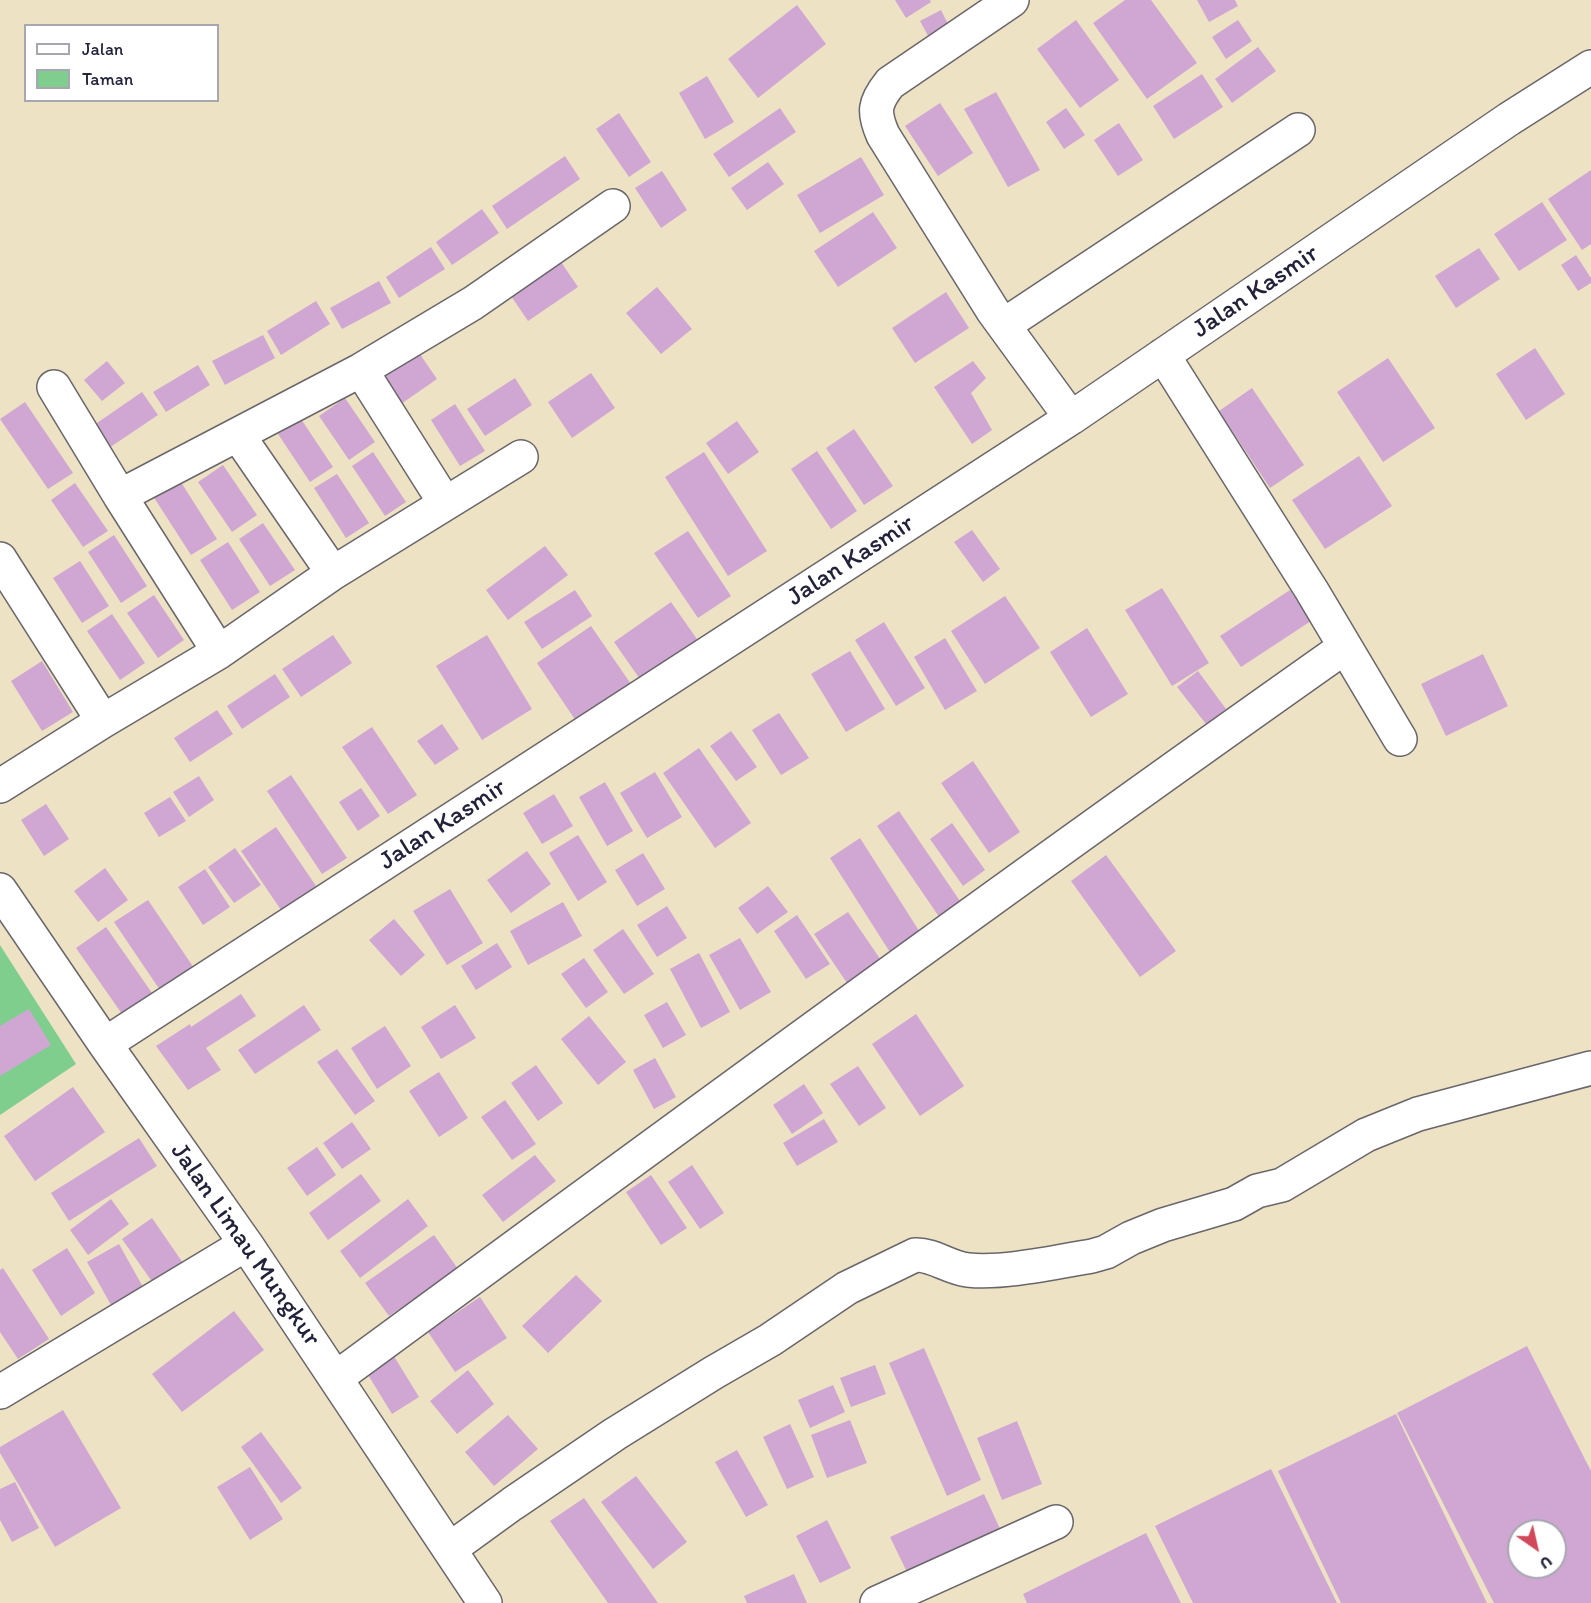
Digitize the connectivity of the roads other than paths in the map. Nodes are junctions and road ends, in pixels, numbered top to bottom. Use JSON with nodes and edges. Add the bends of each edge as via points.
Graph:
{"nodes":[{"id":1,"x":1012,"y":0,"type":"edge"},
{"id":2,"x":1591,"y":67,"type":"edge"},
{"id":3,"x":1298,"y":130,"type":"dead end"},
{"id":4,"x":613,"y":206,"type":"dead end"},
{"id":5,"x":1004,"y":325,"type":"junction"},
{"id":6,"x":1163,"y":356,"type":"junction"},
{"id":7,"x":361,"y":370,"type":"junction"},
{"id":8,"x":54,"y":387,"type":"dead end"},
{"id":9,"x":1071,"y":418,"type":"junction"},
{"id":10,"x":238,"y":435,"type":"junction"},
{"id":11,"x":520,"y":457,"type":"dead end"},
{"id":12,"x":120,"y":496,"type":"junction"},
{"id":13,"x":445,"y":503,"type":"junction"},
{"id":14,"x":0,"y":559,"type":"edge"},
{"id":15,"x":333,"y":573,"type":"junction"},
{"id":16,"x":1346,"y":647,"type":"junction"},
{"id":17,"x":219,"y":652,"type":"junction"},
{"id":18,"x":103,"y":721,"type":"junction"},
{"id":19,"x":1400,"y":739,"type":"dead end"},
{"id":20,"x":0,"y":786,"type":"edge"},
{"id":21,"x":0,"y":890,"type":"edge"},
{"id":22,"x":105,"y":1044,"type":"junction"},
{"id":23,"x":1591,"y":1068,"type":"edge"},
{"id":24,"x":246,"y":1244,"type":"junction"},
{"id":25,"x":336,"y":1378,"type":"junction"},
{"id":26,"x":0,"y":1392,"type":"edge"},
{"id":27,"x":1056,"y":1522,"type":"dead end"},
{"id":28,"x":450,"y":1549,"type":"junction"},
{"id":29,"x":485,"y":1603,"type":"edge"},
{"id":30,"x":877,"y":1603,"type":"edge"}],
"edges":[{"from":1,"to":5,"type":"street","via":[[890,83],[879,96],[876,108],[883,135]]},
{"from":2,"to":6,"type":"street","name":"Jalan Kasmir"},
{"from":3,"to":5,"type":"street"},
{"from":4,"to":7,"type":"street","via":[[473,303]]},
{"from":5,"to":9,"type":"street"},
{"from":6,"to":9,"type":"street","name":"Jalan Kasmir"},
{"from":6,"to":16,"type":"street"},
{"from":7,"to":10,"type":"street"},
{"from":7,"to":13,"type":"street"},
{"from":8,"to":12,"type":"street"},
{"from":9,"to":22,"type":"street","name":"Jalan Kasmir"},
{"from":10,"to":12,"type":"street"},
{"from":10,"to":15,"type":"street"},
{"from":11,"to":13,"type":"street"},
{"from":12,"to":17,"type":"street"},
{"from":13,"to":15,"type":"street"},
{"from":14,"to":18,"type":"street"},
{"from":15,"to":17,"type":"street"},
{"from":16,"to":19,"type":"street"},
{"from":16,"to":25,"type":"street","via":[[963,919]]},
{"from":17,"to":18,"type":"street"},
{"from":18,"to":20,"type":"street"},
{"from":21,"to":22,"type":"street","name":"Jalan Limau Mungkur"},
{"from":22,"to":24,"type":"street","name":"Jalan Limau Mungkur"},
{"from":23,"to":28,"type":"street","via":[[1418,1114],[1366,1135],[1282,1185],[1163,1225],[1092,1256],[966,1270],[915,1255],[847,1288],[615,1434]]},
{"from":24,"to":25,"type":"street","name":"Jalan Limau Mungkur"},
{"from":24,"to":26,"type":"street"},
{"from":25,"to":28,"type":"street","name":"Jalan Limau Mungkur"},
{"from":27,"to":30,"type":"street"},
{"from":28,"to":29,"type":"street","name":"Jalan Limau Mungkur"}]}
